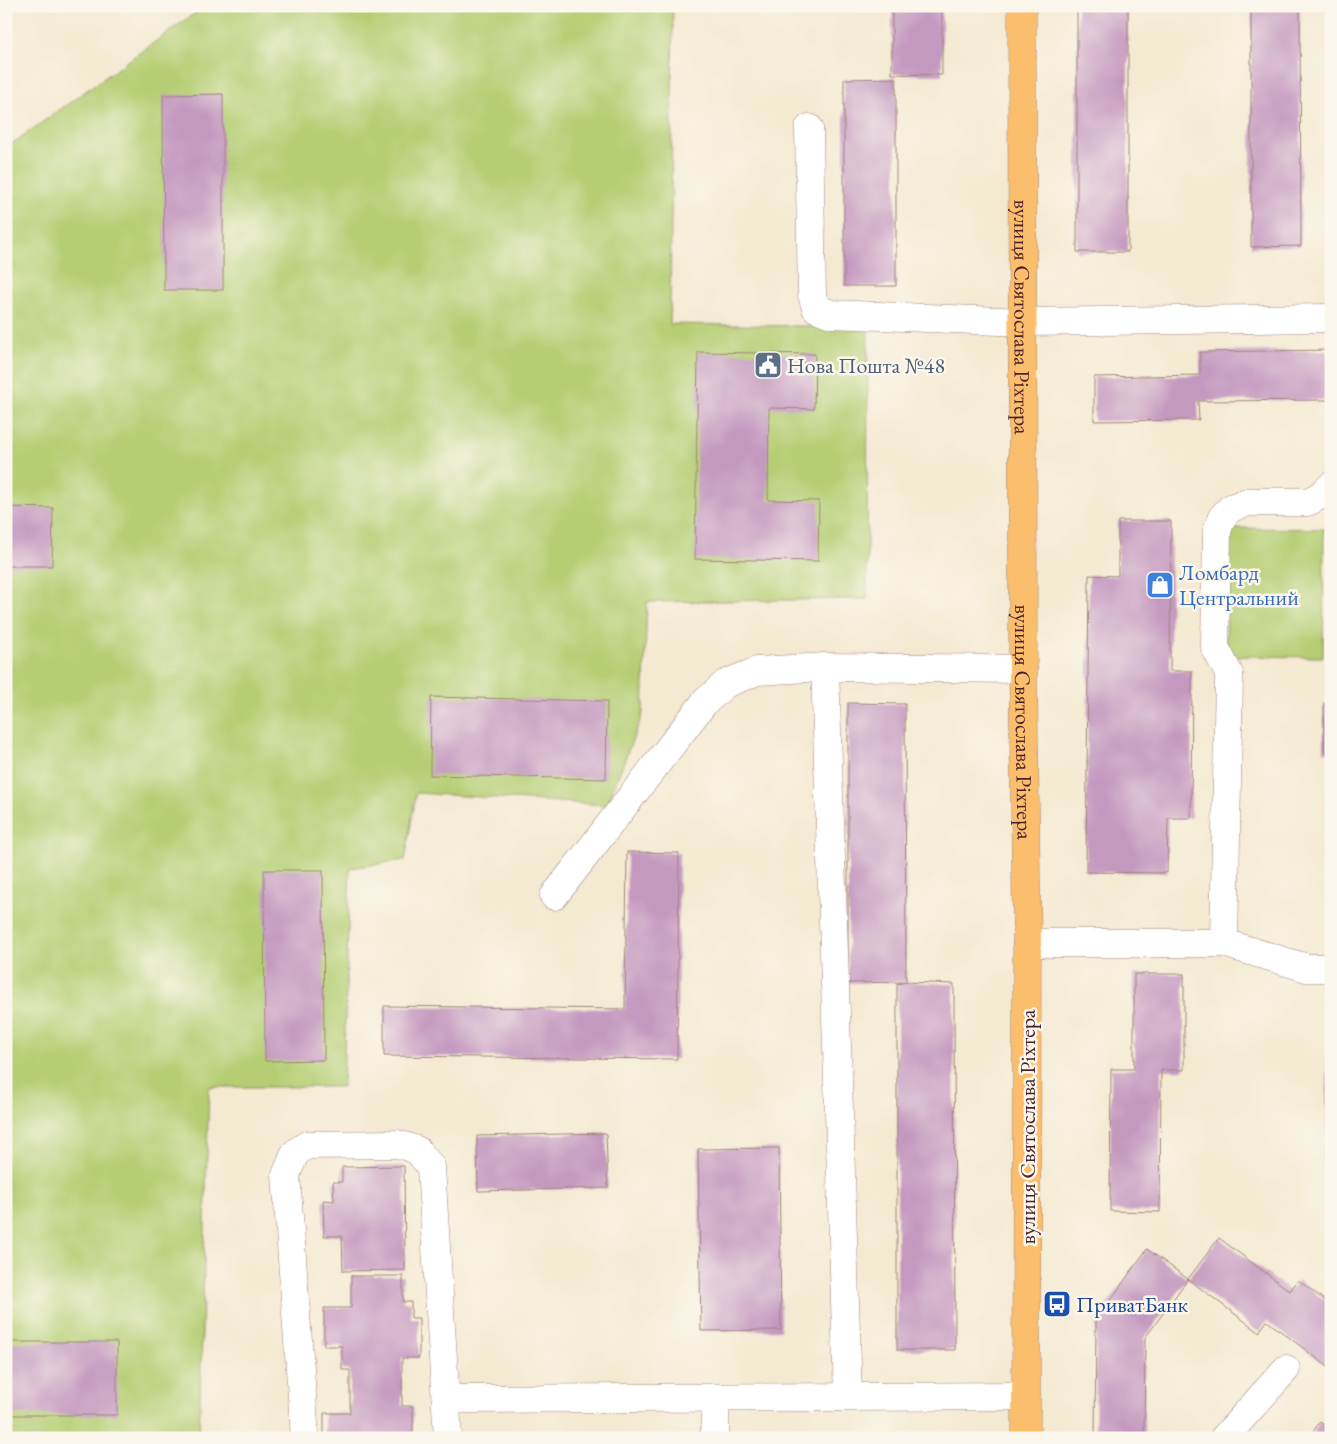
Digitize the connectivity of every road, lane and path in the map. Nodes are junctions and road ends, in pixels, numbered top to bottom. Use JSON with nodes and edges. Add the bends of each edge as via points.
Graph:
{"nodes":[{"id":1,"x":1022,"y":6,"type":"edge"},
{"id":2,"x":810,"y":128,"type":"dead end"},
{"id":3,"x":1331,"y":318,"type":"edge"},
{"id":4,"x":1024,"y":322,"type":"junction"},
{"id":5,"x":1331,"y":486,"type":"edge"},
{"id":6,"x":825,"y":667,"type":"junction"},
{"id":7,"x":1023,"y":669,"type":"junction"},
{"id":8,"x":554,"y":896,"type":"dead end"},
{"id":9,"x":1027,"y":943,"type":"junction"},
{"id":10,"x":1224,"y":943,"type":"junction"},
{"id":11,"x":1331,"y":968,"type":"edge"},
{"id":12,"x":1286,"y":1369,"type":"dead end"},
{"id":13,"x":1026,"y":1396,"type":"junction"},
{"id":14,"x":848,"y":1397,"type":"junction"},
{"id":15,"x":715,"y":1398,"type":"junction"},
{"id":16,"x":446,"y":1399,"type":"junction"},
{"id":17,"x":305,"y":1438,"type":"edge"},
{"id":18,"x":448,"y":1438,"type":"edge"},
{"id":19,"x":715,"y":1438,"type":"edge"},
{"id":20,"x":1026,"y":1438,"type":"edge"},
{"id":21,"x":1224,"y":1438,"type":"edge"}],
"edges":[{"from":1,"to":4,"type":"main road","name":"вулиця Святослава Ріхтера"},
{"from":2,"to":4,"type":"lane","via":[[812,295],[816,308],[831,314]]},
{"from":3,"to":4,"type":"lane"},
{"from":4,"to":7,"type":"main road","name":"вулиця Святослава Ріхтера"},
{"from":5,"to":10,"type":"lane","via":[[1308,502],[1248,502],[1232,508],[1222,517],[1217,531],[1215,647],[1229,674]]},
{"from":6,"to":7,"type":"lane"},
{"from":6,"to":8,"type":"lane","via":[[757,671],[725,684],[704,703]]},
{"from":6,"to":14,"type":"lane"},
{"from":7,"to":9,"type":"main road","name":"вулиця Святослава Ріхтера"},
{"from":9,"to":10,"type":"lane"},
{"from":9,"to":13,"type":"main road","name":"вулиця Святослава Ріхтера"},
{"from":10,"to":11,"type":"lane","via":[[1307,968]]},
{"from":12,"to":21,"type":"lane"},
{"from":13,"to":14,"type":"lane"},
{"from":13,"to":20,"type":"main road","name":"вулиця Святослава Ріхтера"},
{"from":14,"to":15,"type":"lane"},
{"from":15,"to":16,"type":"lane"},
{"from":15,"to":19,"type":"lane"},
{"from":16,"to":17,"type":"lane","via":[[432,1167],[417,1150],[398,1144],[307,1145],[295,1153],[286,1175]]},
{"from":16,"to":18,"type":"lane"}]}
